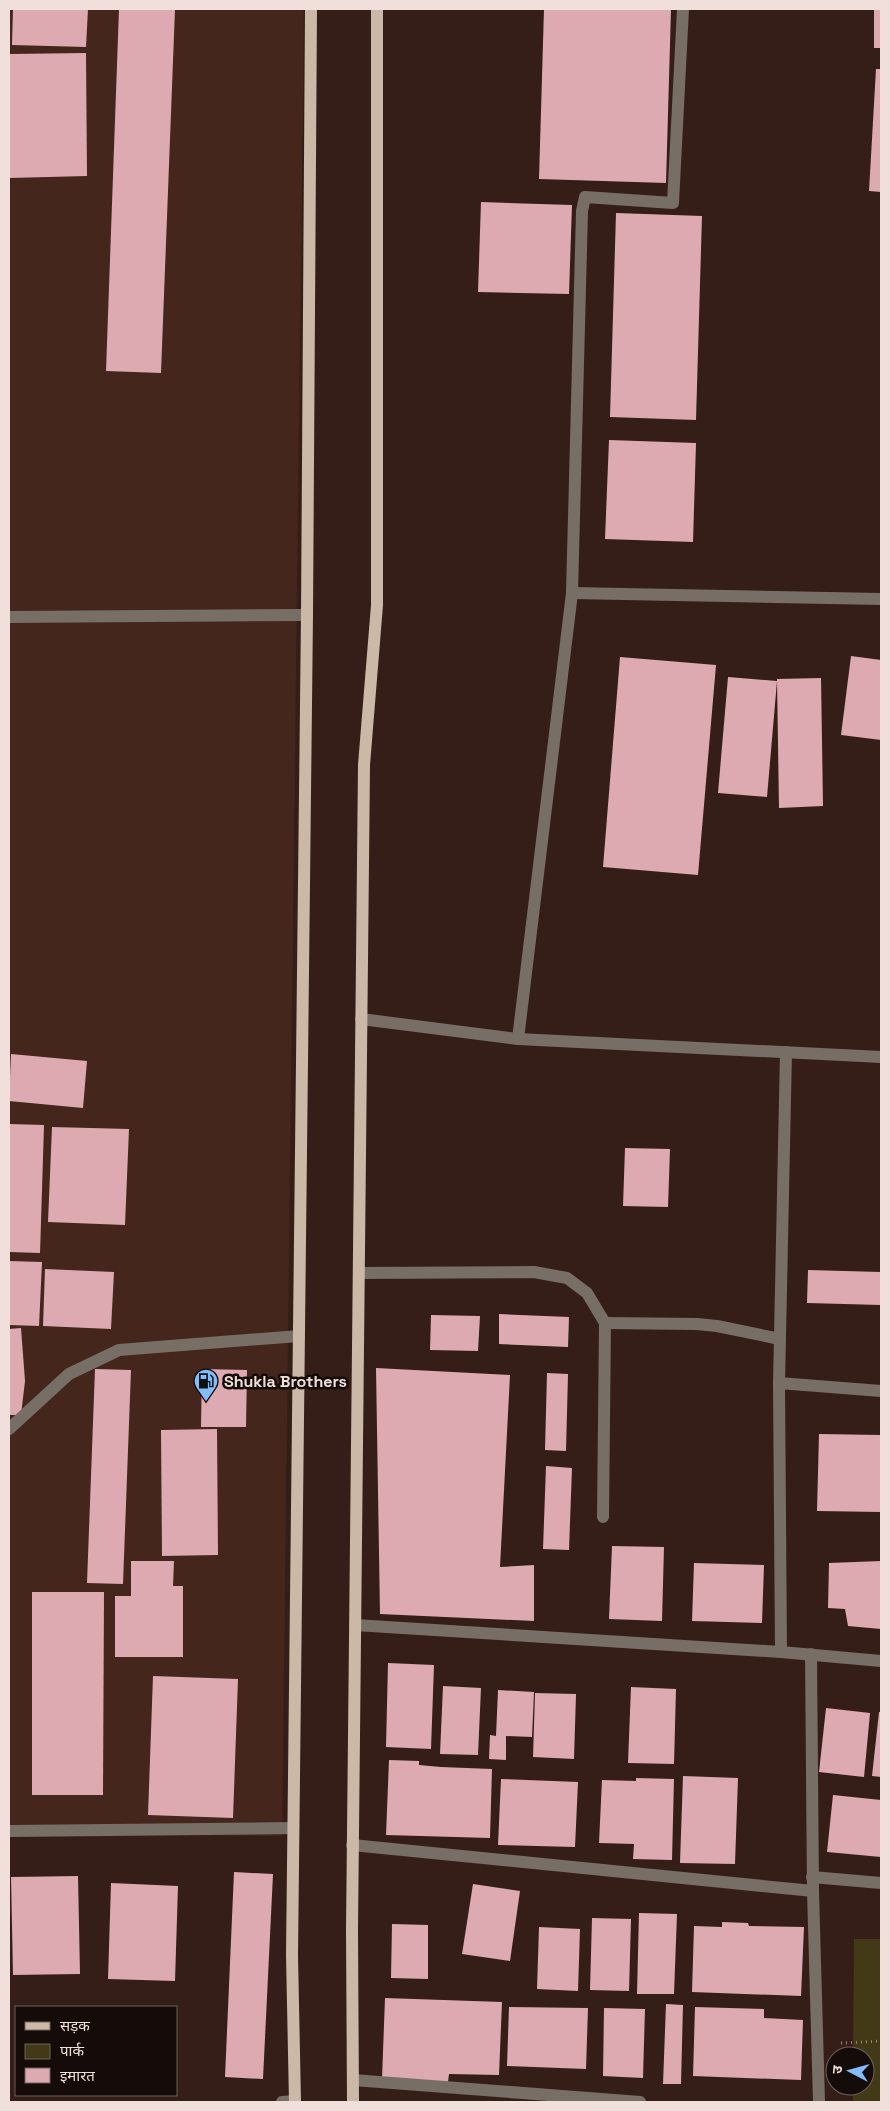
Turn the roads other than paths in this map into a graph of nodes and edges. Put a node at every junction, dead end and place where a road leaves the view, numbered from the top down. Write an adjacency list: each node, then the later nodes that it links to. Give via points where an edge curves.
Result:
1 (311, 9): 6 (main road)
2 (377, 9): 8 (main road, via 377,605 364,765)
3 (683, 9): 4 (street, via 673,203 585,197 582,211)
4 (572, 594): 5 (street); 9 (street)
5 (881, 599)
6 (307, 615): 7 (street); 14 (main road)
7 (9, 617)
8 (361, 1019): 9 (street); 12 (main road)
9 (518, 1039): 10 (street)
10 (786, 1052): 11 (street); 15 (street)
11 (881, 1056)
12 (359, 1272): 13 (street, via 534,1272 567,1278 587,1293); 20 (main road)
13 (605, 1323): 15 (street, via 704,1324); 19 (street)
14 (299, 1336): 18 (street, via 119,1350 70,1374); 24 (main road)
15 (780, 1339): 16 (street)
16 (779, 1383): 17 (street); 21 (street)
17 (881, 1391)
18 (9, 1430)
19 (603, 1517)
20 (355, 1625): 21 (street); 26 (main road)
21 (781, 1652): 22 (street)
22 (811, 1654): 23 (street); 27 (street)
23 (881, 1661)
24 (293, 1828): 25 (street); 32 (main road)
25 (9, 1831)
26 (352, 1845): 29 (street); 30 (main road)
27 (812, 1877): 28 (street); 29 (street)
28 (881, 1883)
29 (813, 1891): 35 (street)
30 (353, 2080): 33 (main road); 34 (street)
31 (282, 2102): 32 (street)
32 (295, 2102)
33 (353, 2102)
34 (640, 2102)
35 (819, 2102)

